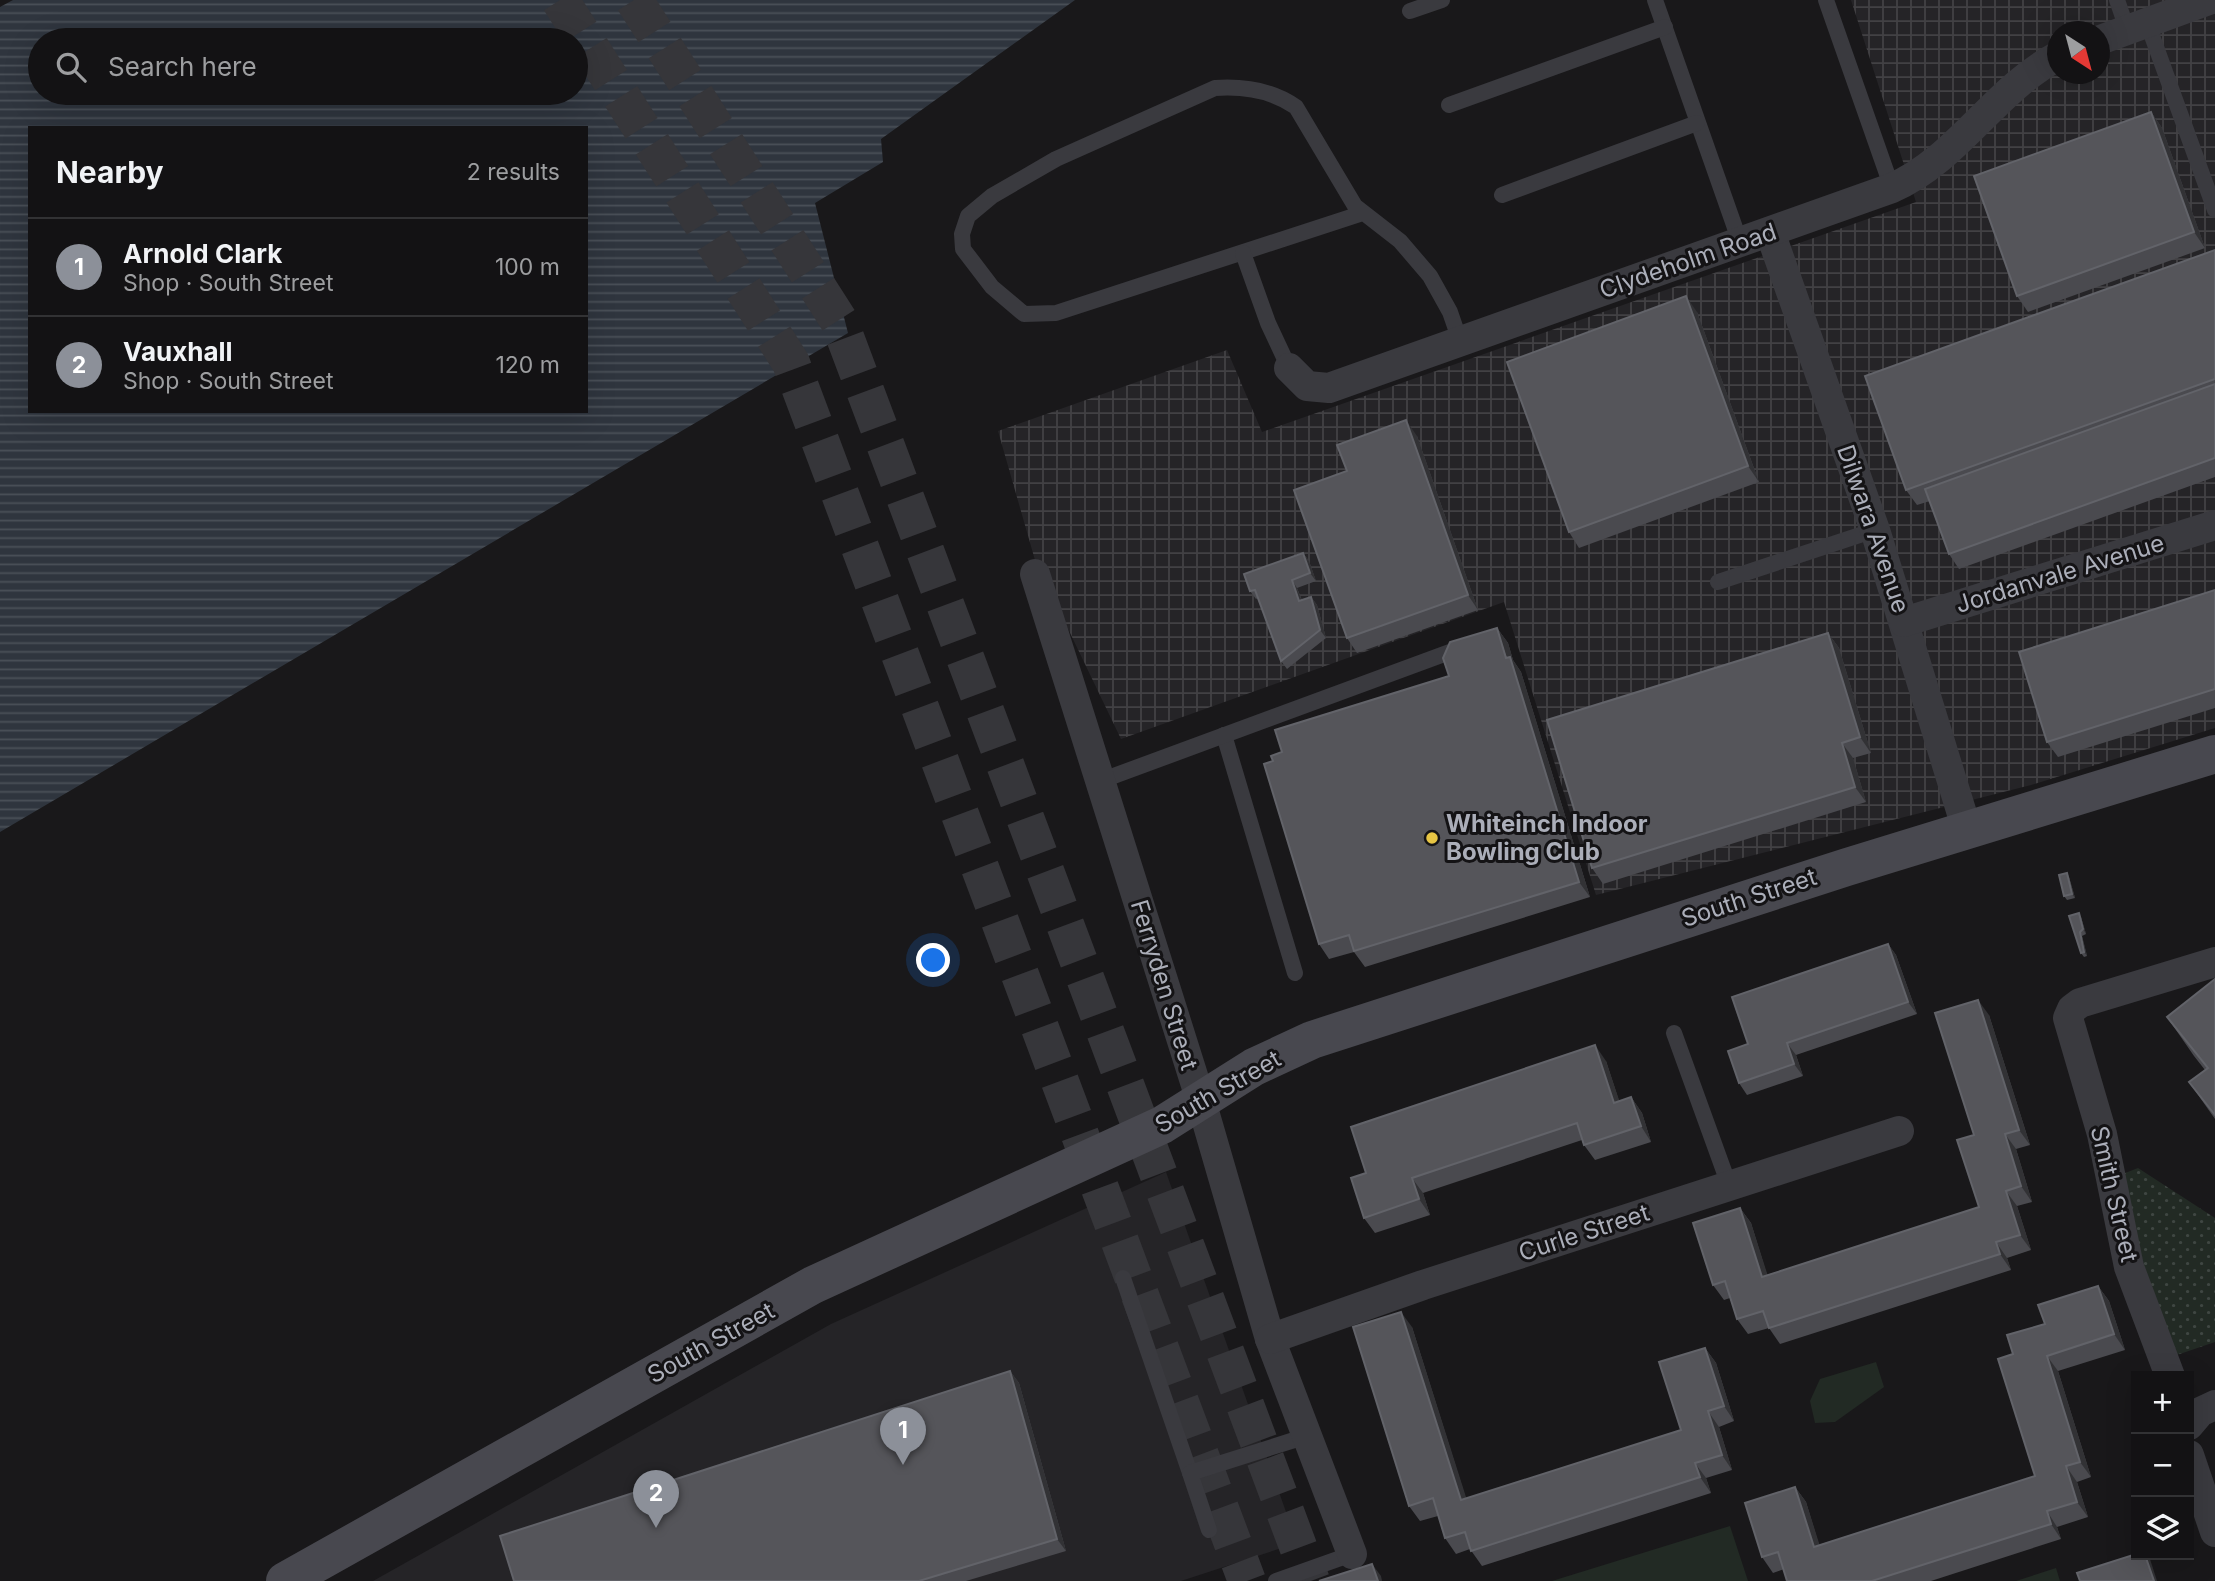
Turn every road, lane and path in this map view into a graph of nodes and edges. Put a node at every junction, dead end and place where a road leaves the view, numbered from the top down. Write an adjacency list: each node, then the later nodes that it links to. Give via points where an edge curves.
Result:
1 (1442, 0): 6 (lane)
2 (1655, 0): 8 (lane)
3 (1826, 0): 13 (lane)
4 (2117, 0): 7 (lane)
5 (2208, 0): 7 (street)
6 (1410, 11)
7 (2137, 25): 9 (street); 15 (lane)
8 (1665, 27): 11 (lane); 12 (lane)
9 (2110, 36)
10 (2047, 63): 13 (street, Clydeholm Road, via 2022,80 1936,161)
11 (1448, 105)
12 (1698, 123): 14 (lane); 18 (lane)
13 (1892, 188): 17 (street, Clydeholm Road)
14 (1502, 195)
15 (2215, 210)
16 (1363, 213): 19 (lane); 19 (lane, via 1296,107 1282,97 1235,86 1199,93 1056,159 976,207 962,234 963,249 992,287 1024,314 1038,316); 20 (lane, via 1400,241 1423,267 1442,296)
17 (1770, 232): 18 (street, Clydeholm Road); 23 (street, Dilwara Avenue)
18 (1740, 242): 20 (street, Clydeholm Road)
19 (1243, 253): 21 (lane)
20 (1460, 341): 21 (street, Clydeholm Road, via 1329,387 1307,386)
21 (1289, 368)
22 (2215, 525): 26 (street, Jordanvale Avenue)
23 (1875, 530): 25 (lane); 26 (street, Dilwara Avenue)
24 (1035, 574): 30 (street, Ferryden Street)
25 (1718, 582)
26 (1904, 622): 31 (street, Dilwara Avenue)
27 (1484, 639): 28 (lane)
28 (1224, 735): 30 (lane); 33 (lane)
29 (2215, 754): 31 (street, South Street)
30 (1100, 781): 35 (street, Ferryden Street)
31 (1967, 830): 35 (street, South Street, via 1371,1018 1254,1067)
32 (2215, 962): 40 (street, Smith Street, via 2090,1000 2072,1009 2069,1026 2102,1134 2129,1267)
33 (1295, 973)
34 (1674, 1033): 37 (lane)
35 (1201, 1101): 39 (street, Ferryden Street); 49 (street, South Street, via 1147,1132 823,1280)
36 (1899, 1130): 37 (street, Curle Street)
37 (1729, 1185): 39 (street, Curle Street)
38 (1123, 1278): 45 (lane)
39 (1270, 1339): 43 (street, Ferryden Street)
40 (2168, 1371)
41 (2215, 1405): 42 (street)
42 (2194, 1419)
43 (1307, 1436): 45 (lane); 48 (street, Ferryden Street)
44 (2194, 1470): 47 (street)
45 (1190, 1473): 46 (lane)
46 (1209, 1530)
47 (2215, 1532)
48 (1352, 1554): 50 (lane)
49 (285, 1581)
50 (1276, 1581)

